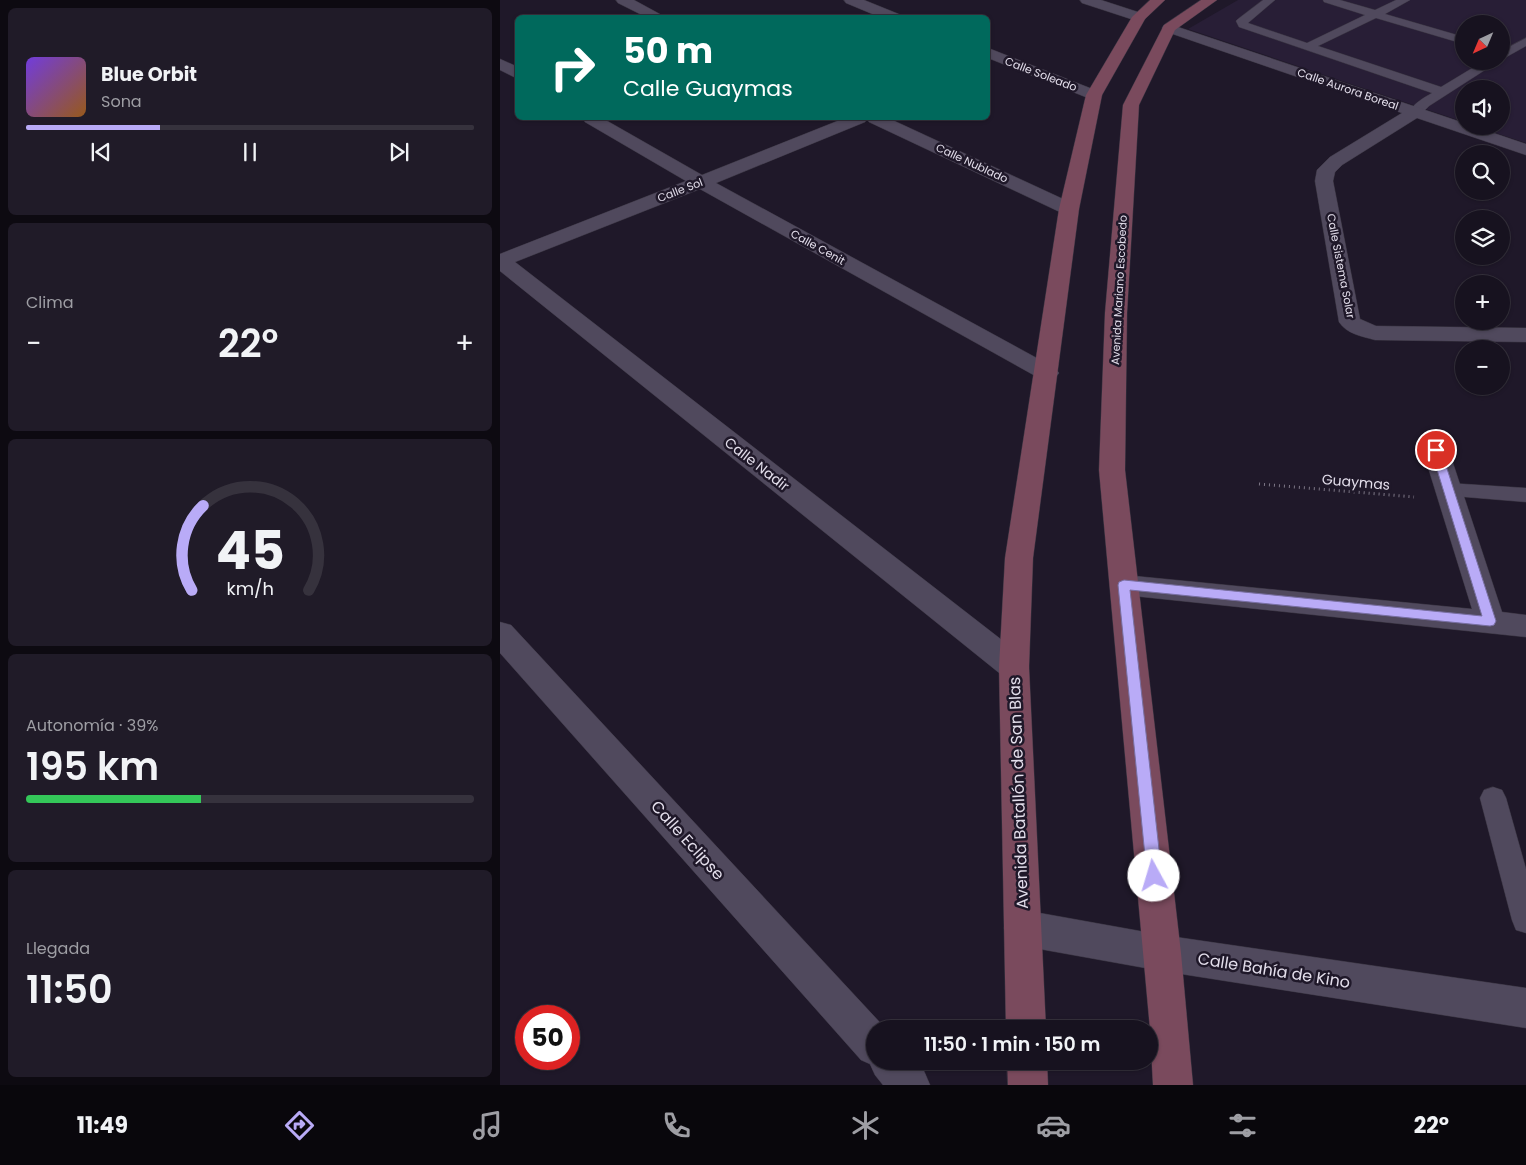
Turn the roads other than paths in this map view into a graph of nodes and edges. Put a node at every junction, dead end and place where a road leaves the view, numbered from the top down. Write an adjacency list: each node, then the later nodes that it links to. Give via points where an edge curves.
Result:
1 (623, 0): 10 (street)
2 (851, 0): 11 (street)
3 (1087, 0): 12 (street)
4 (1158, 0): 12 (main road)
5 (1210, 0): 13 (main road, Avenida Mariano Escobedo)
6 (1270, 0): 16 (lane, via 1242,21 1243,25)
7 (1328, 0): 9 (lane)
8 (1406, 0): 9 (lane)
9 (1376, 14): 14 (lane); 16 (lane)
10 (654, 15)
11 (888, 15)
12 (1139, 17): 23 (main road)
13 (1169, 28): 24 (street, Calle Aurora Boreal); 37 (main road, Avenida Mariano Escobedo, via 1131,105 1116,313 1112,470)
14 (1455, 38)
15 (1526, 42): 17 (lane)
16 (1308, 47): 22 (lane)
17 (1510, 50)
18 (990, 54): 23 (street, Calle Soleado)
19 (500, 64): 21 (street)
20 (1478, 70): 22 (lane)
21 (515, 72)
22 (1442, 92): 24 (lane)
23 (1094, 95): 30 (main road)
24 (1415, 112): 28 (street, Calle Aurora Boreal); 32 (street, Calle Sistema Solar, via 1326,170 1324,181 1350,322 1375,333)
25 (594, 120): 29 (street, Calle Cenit)
26 (854, 120): 29 (street, Calle Sol)
27 (879, 120): 30 (street, Calle Nublado)
28 (1526, 150)
29 (701, 182): 31 (street, Calle Sol); 33 (street, Calle Cenit)
30 (1070, 209): 33 (main road)
31 (500, 261): 41 (street, Calle Nadir)
32 (1526, 335)
33 (1047, 373): 41 (main road, Avenida Batallón de San Blas, via 1019,558)
34 (1436, 450): 36 (street)
35 (1526, 495): 36 (lane)
36 (1450, 496): 38 (street)
37 (1125, 597): 38 (street); 45 (main road)
38 (1490, 621): 39 (street)
39 (1526, 626)
40 (500, 633): 48 (street, Calle Eclipse)
41 (1014, 667): 44 (main road, Avenida Batallón de San Blas)
42 (1492, 798): 43 (lane)
43 (1526, 920)
44 (1023, 928): 45 (street, Calle Bahía de Kino); 47 (main road, Avenida Batallón de San Blas)
45 (1162, 953): 46 (street, Calle Bahía de Kino); 53 (main road)
46 (1526, 1008)
47 (1026, 1020)
48 (866, 1036)
49 (897, 1070): 51 (street)
50 (1028, 1070): 52 (main road)
51 (910, 1085)
52 (1028, 1085)
53 (1174, 1085)

